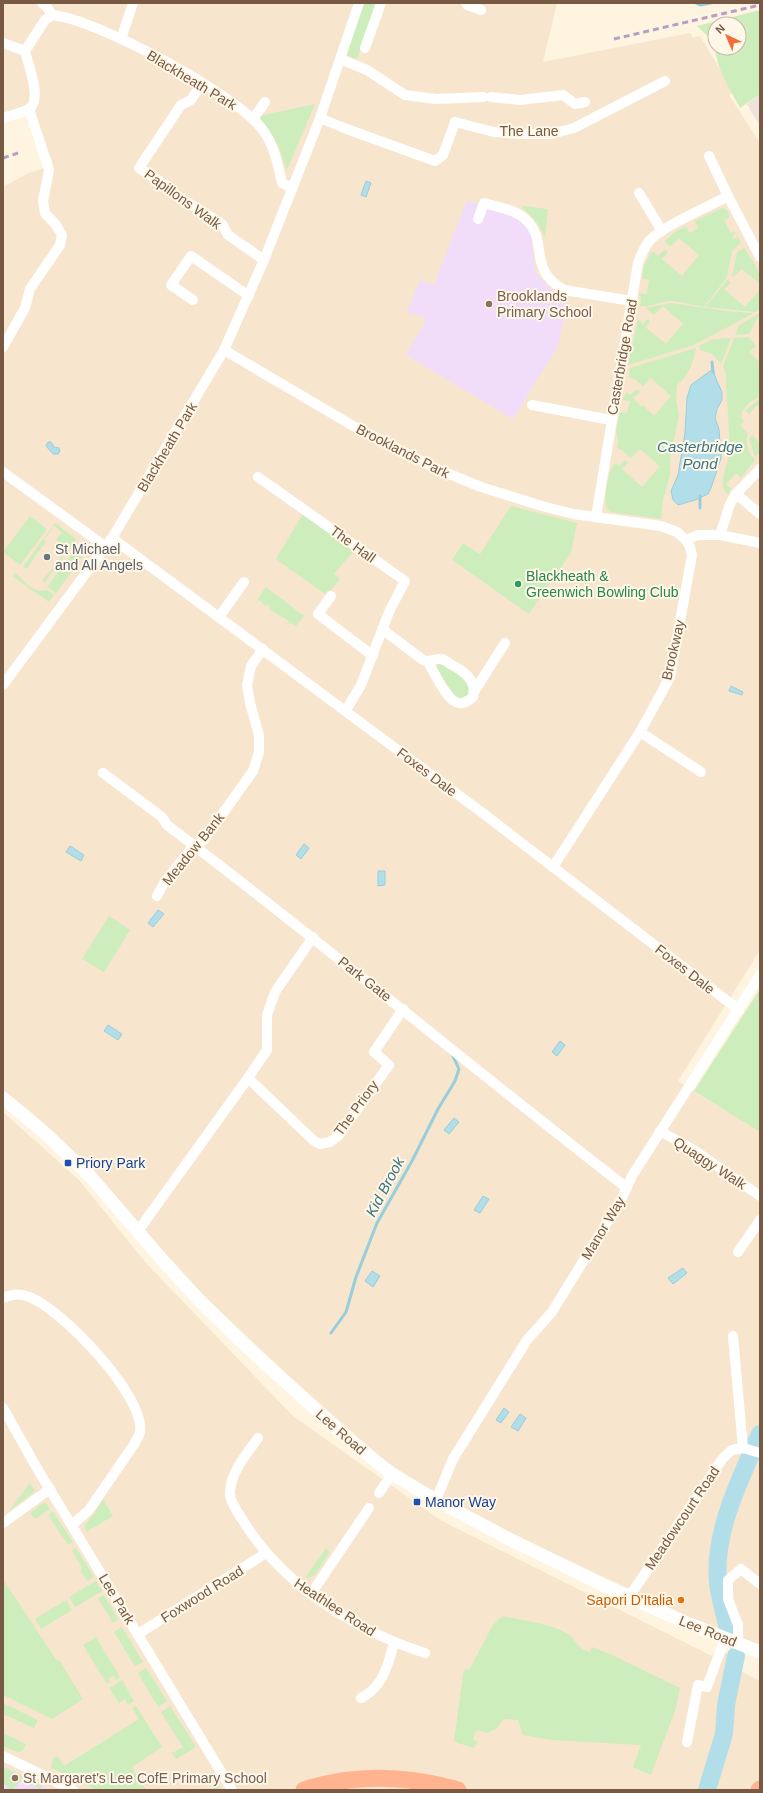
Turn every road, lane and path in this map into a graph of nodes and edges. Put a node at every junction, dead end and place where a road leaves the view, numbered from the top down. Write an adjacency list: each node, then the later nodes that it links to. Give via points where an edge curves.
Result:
1 (42, 3): 7 (street)
2 (133, 3): 8 (street)
3 (359, 3): 12 (street, Blackheath Park)
4 (381, 3): 10 (street)
5 (466, 3): 6 (street, via 467,6)
6 (482, 10)
7 (52, 15): 8 (street, Blackheath Park, via 91,26); 11 (street, via 45,20)
8 (121, 40): 14 (street, Blackheath Park)
9 (3, 44): 11 (street)
10 (365, 48)
11 (25, 51): 17 (street, via 36,96 34,104)
12 (340, 59): 16 (street, via 367,70 405,95 436,99 487,97 520,100 562,95 575,104); 19 (street, Blackheath Park)
13 (665, 80): 19 (street, The Lane, via 574,128 551,134 494,132 455,122 443,155 435,161)
14 (202, 83): 20 (street, Blackheath Park, via 237,105); 28 (street, Papillons Walk, via 191,100 180,105 139,168 222,224 228,235)
15 (264, 102): 20 (street)
16 (584, 102)
17 (29, 109): 18 (street); 32 (street, via 49,170 43,201 45,212 62,235 60,245 30,289 25,308)
18 (3, 118)
19 (320, 118): 22 (street, Blackheath Park)
20 (253, 119): 22 (street, Blackheath Park, via 272,146 282,183)
21 (709, 156): 24 (street)
22 (292, 188): 28 (street, Blackheath Park)
23 (639, 193): 26 (street)
24 (728, 196): 26 (street, Casterbridge Road); 27 (street)
25 (478, 219): 31 (street, via 484,203 514,211 524,218 536,234 543,270 555,284 564,290)
26 (662, 231): 31 (street, Casterbridge Road, via 650,240 642,251)
27 (760, 257)
28 (264, 260): 29 (street, Blackheath Park)
29 (249, 296): 30 (street, via 191,256 171,285); 33 (street, Blackheath Park)
30 (193, 300)
31 (632, 302): 35 (street, Casterbridge Road)
32 (3, 347)
33 (224, 350): 41 (street, Brooklands Park, via 355,427 438,469 481,487 542,506); 43 (street, Blackheath Park)
34 (532, 405): 35 (street)
35 (611, 420): 41 (street, Casterbridge Road)
36 (760, 469): 39 (street)
37 (3, 472): 46 (street)
38 (258, 477): 50 (street, The Hall, via 404,581)
39 (736, 494): 40 (street); 42 (street)
40 (760, 514)
41 (596, 517): 44 (street, Brooklands Park, via 661,526 677,532)
42 (720, 535): 44 (street, via 698,535); 45 (street)
43 (112, 538): 46 (street, Blackheath Park); 49 (street, Foxes Dale)
44 (686, 540): 58 (street, Brookway, via 692,555 670,677)
45 (760, 543)
46 (106, 547): 55 (street, Blackheath Park)
47 (244, 582): 49 (street)
48 (331, 596): 53 (street, via 318,614)
49 (219, 617): 52 (street, Foxes Dale)
50 (382, 629): 53 (street, The Hall); 54 (street)
51 (505, 643): 56 (street)
52 (263, 649): 57 (street, Foxes Dale); 61 (street, Meadow Bank, via 251,666 247,685 259,735 259,752 253,771 204,840)
53 (373, 656): 57 (street, The Hall, via 361,685)
54 (427, 662): 56 (street, via 441,659 456,667 470,677); 56 (street, via 450,699 458,703 467,702 473,697)
55 (3, 685)
56 (475, 690)
57 (346, 710): 62 (street, Foxes Dale)
58 (640, 732): 59 (street); 62 (street, Brookway)
59 (701, 772)
60 (103, 773): 61 (street, Park Gate, via 162,817 167,825)
61 (195, 846): 63 (street, Meadow Bank, via 164,883); 64 (street, Park Gate)
62 (553, 867): 67 (street, Foxes Dale)
63 (157, 896)
64 (312, 937): 66 (street, Park Gate); 68 (street, via 275,992 267,1015 267,1050)
65 (760, 976): 67 (street, Manor Way)
66 (403, 1009): 68 (street, The Priory, via 374,1052 389,1065 338,1136 330,1142 320,1144 313,1140); 71 (street, Park Gate)
67 (739, 1010): 70 (street, Manor Way)
68 (248, 1078): 74 (street)
69 (3, 1098): 74 (main road, Lee Road, via 90,1176)
70 (660, 1131): 71 (street, Manor Way); 72 (street, Quaggy Walk, via 694,1150)
71 (627, 1188): 85 (street, Manor Way, via 552,1312 527,1340 453,1459)
72 (760, 1196)
73 (760, 1220): 75 (street)
74 (138, 1231): 82 (main road, Lee Road, via 200,1301 250,1350)
75 (738, 1252)
76 (3, 1298): 88 (street, via 16,1294 31,1297 62,1319 96,1351 120,1382 139,1420 140,1432 135,1443 89,1510)
77 (733, 1336): 80 (street)
78 (3, 1408): 83 (street, Lee Park)
79 (258, 1438): 89 (street, Heathlee Road, via 237,1469 231,1481 230,1493 239,1515)
80 (743, 1448): 81 (street); 92 (street, Meadowcourt Road, via 732,1450 723,1458)
81 (760, 1453)
82 (392, 1474): 84 (street); 85 (main road, Lee Road)
83 (50, 1489): 87 (street); 88 (street, Lee Park)
84 (379, 1494)
85 (436, 1500): 92 (main road, Lee Road, via 509,1539)
86 (369, 1508): 91 (street)
87 (3, 1523)
88 (72, 1525): 93 (street, Lee Park)
89 (266, 1553): 91 (street, Heathlee Road); 93 (street, Foxwood Road)
90 (760, 1584): 96 (street, via 741,1569 728,1580 728,1599 738,1625)
91 (311, 1594): 95 (street, Heathlee Road)
92 (629, 1597): 94 (main road, Lee Road)
93 (138, 1634): 103 (street, Lee Park)
94 (722, 1637): 96 (main road, Lee Road); 100 (street, via 707,1687 698,1685)
95 (394, 1643): 98 (street, Heathlee Road); 99 (street, via 380,1683 370,1694)
96 (738, 1644): 97 (main road, Lee Road)
97 (760, 1652)
98 (425, 1653)
99 (361, 1698)
100 (687, 1742)
101 (3, 1756): 102 (street)
102 (73, 1790)
103 (232, 1790)
104 (304, 1790): 105 (highway, via 345,1780 387,1777 419,1780)
105 (458, 1790)

